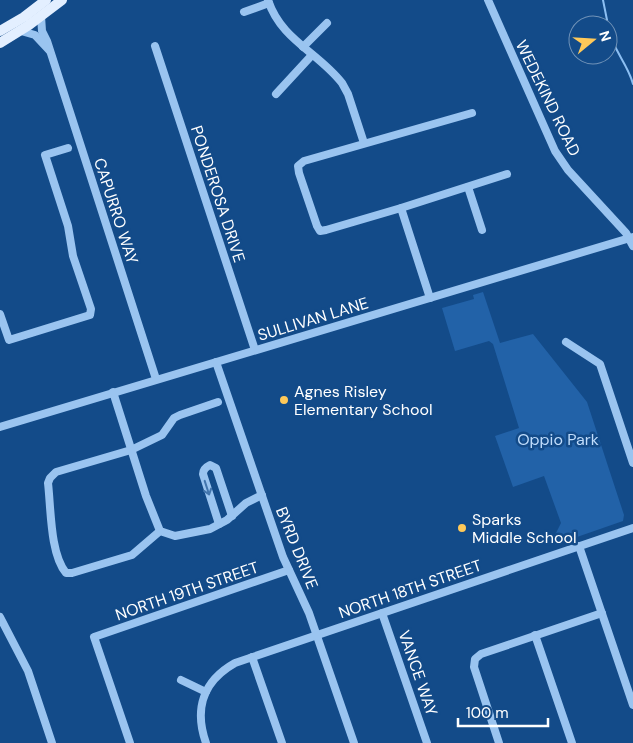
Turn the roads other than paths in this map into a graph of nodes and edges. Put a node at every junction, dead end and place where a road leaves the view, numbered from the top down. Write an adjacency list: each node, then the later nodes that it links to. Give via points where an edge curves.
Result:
1 (46, 0): 9 (main road)
2 (62, 0): 6 (main road)
3 (488, 0): 22 (street, WEDEKIND ROAD, via 555,151 568,170)
4 (269, 2): 5 (street); 11 (street, via 277,21)
5 (244, 12)
6 (41, 16): 8 (main road); 12 (street, CAPURRO WAY)
7 (326, 23): 11 (street)
8 (21, 31): 9 (main road); 12 (street, via 35,35)
9 (2, 38)
10 (155, 46): 27 (street, PONDEROSA DRIVE)
11 (303, 47): 13 (street)
12 (49, 50): 29 (street, CAPURRO WAY)
13 (312, 54): 14 (street); 16 (street, via 342,83)
14 (276, 94)
15 (472, 113): 16 (street)
16 (364, 143): 20 (street, via 304,161 298,166 320,230)
17 (68, 148): 25 (street, via 45,155 68,226 90,315 9,340)
18 (506, 174): 19 (street)
19 (468, 187): 20 (street); 21 (street)
20 (401, 208): 24 (street)
21 (482, 230)
22 (631, 238): 23 (street, WEDEKIND ROAD); 24 (street, SULLIVAN LANE)
23 (633, 246)
24 (430, 298): 27 (street, SULLIVAN LANE)
25 (0, 314)
26 (566, 342): 34 (street, via 600,364)
27 (255, 350): 28 (street, SULLIVAN LANE)
28 (216, 362): 29 (street, SULLIVAN LANE); 35 (street, BYRD DRIVE)
29 (156, 379): 30 (street, SULLIVAN LANE)
30 (113, 392): 32 (street, SULLIVAN LANE); 33 (street)
31 (218, 402): 33 (street, via 174,418 162,435)
32 (0, 427)
33 (131, 450): 39 (street); 39 (street, via 56,472 50,478 58,560 66,573 72,574 132,555)
34 (633, 463)
35 (262, 495): 36 (street); 41 (street, BYRD DRIVE)
36 (232, 516): 37 (street); 37 (street, one-way to 37, via 216,468 207,467 203,474)
37 (219, 524): 39 (street, via 182,536)
38 (633, 528): 40 (street, NORTH 18TH STREET)
39 (160, 531)
40 (579, 546): 42 (street, NORTH 18TH STREET); 43 (street)
41 (289, 570): 45 (street, BYRD DRIVE); 52 (street, NORTH 19TH STREET, via 94,637)
42 (382, 612): 45 (street, NORTH 18TH STREET); 56 (street, VANCE WAY)
43 (602, 612): 46 (street); 50 (street)
44 (0, 617): 51 (street, via 28,671)
45 (317, 635): 47 (street, NORTH 18TH STREET); 55 (street, BYRD DRIVE)
46 (535, 635): 57 (street, via 481,654 474,663); 58 (street)
47 (252, 657): 49 (street, NORTH 18TH STREET, via 227,668 213,680); 54 (street)
48 (181, 680): 49 (street)
49 (206, 692): 53 (street, via 200,719)
50 (633, 705)
51 (52, 743)
52 (130, 743)
53 (206, 743)
54 (282, 743)
55 (354, 743)
56 (427, 743)
57 (500, 743)
58 (572, 743)

